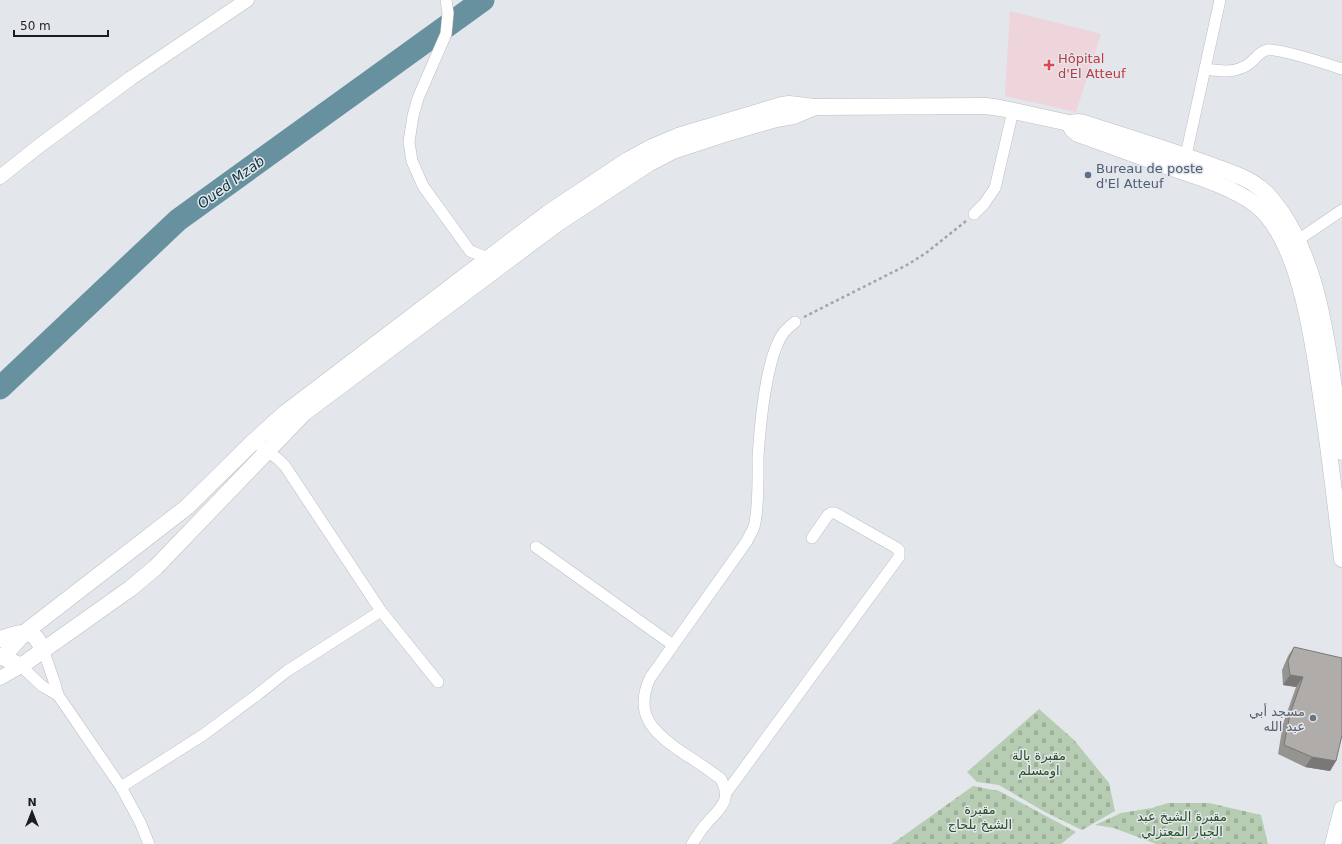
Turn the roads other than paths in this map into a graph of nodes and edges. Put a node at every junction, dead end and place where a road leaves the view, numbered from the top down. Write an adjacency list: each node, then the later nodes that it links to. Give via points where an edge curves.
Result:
1 (248, 0): 10 (street, via 132,78)
2 (446, 0): 14 (street, via 447,28 418,98 409,142 412,161 423,186)
3 (1220, 0): 4 (street)
4 (1205, 69): 5 (street, via 1234,71 1249,64 1262,52 1271,50); 8 (street)
5 (1342, 69)
6 (1013, 111): 7 (main road); 12 (street, via 995,188); 15 (main road, via 973,105 775,106 678,136 628,160 548,213)
7 (1069, 123): 8 (main road, via 1084,123); 9 (main road, via 1078,134)
8 (1186, 155): 9 (main road)
9 (1198, 168): 13 (main road, via 1238,175 1260,188 1270,197 1293,230)
10 (0, 177)
11 (1342, 210): 13 (street)
12 (974, 214)
13 (1292, 243): 20 (main road, via 1313,279 1323,318)
14 (470, 251): 15 (street, via 479,254); 16 (street, via 469,262)
15 (491, 264): 16 (main road)
16 (475, 276): 18 (main road, via 303,398); 19 (main road, via 316,404)
17 (795, 322): 29 (street, via 785,331 777,344 767,382 759,443 753,528)
18 (252, 443): 19 (street); 21 (main road)
19 (268, 451): 22 (main road); 26 (street, via 285,466)
20 (1339, 452): 25 (main road)
21 (187, 507): 22 (main road); 27 (main road)
22 (202, 521): 30 (main road, via 144,577)
23 (812, 538): 37 (street, via 828,515 835,513 896,547 900,554)
24 (536, 547): 29 (street)
25 (1342, 559)
26 (381, 611): 34 (street); 36 (street, via 287,671 203,735)
27 (24, 633): 28 (main road); 30 (main road, via 33,636); 31 (main road)
28 (0, 639)
29 (673, 645): 37 (street, via 646,687 645,710 649,723 665,740 721,779 726,787)
30 (43, 649): 32 (main road); 35 (street)
31 (1, 658): 32 (main road)
32 (21, 666): 33 (street); 35 (street, via 42,686)
33 (0, 678)
34 (438, 682)
35 (58, 695): 36 (street)
36 (121, 787): 39 (street)
37 (726, 793): 40 (street, via 725,802 720,810)
38 (1342, 809): 41 (main road)
39 (149, 844)
40 (692, 844)
41 (1333, 844)

